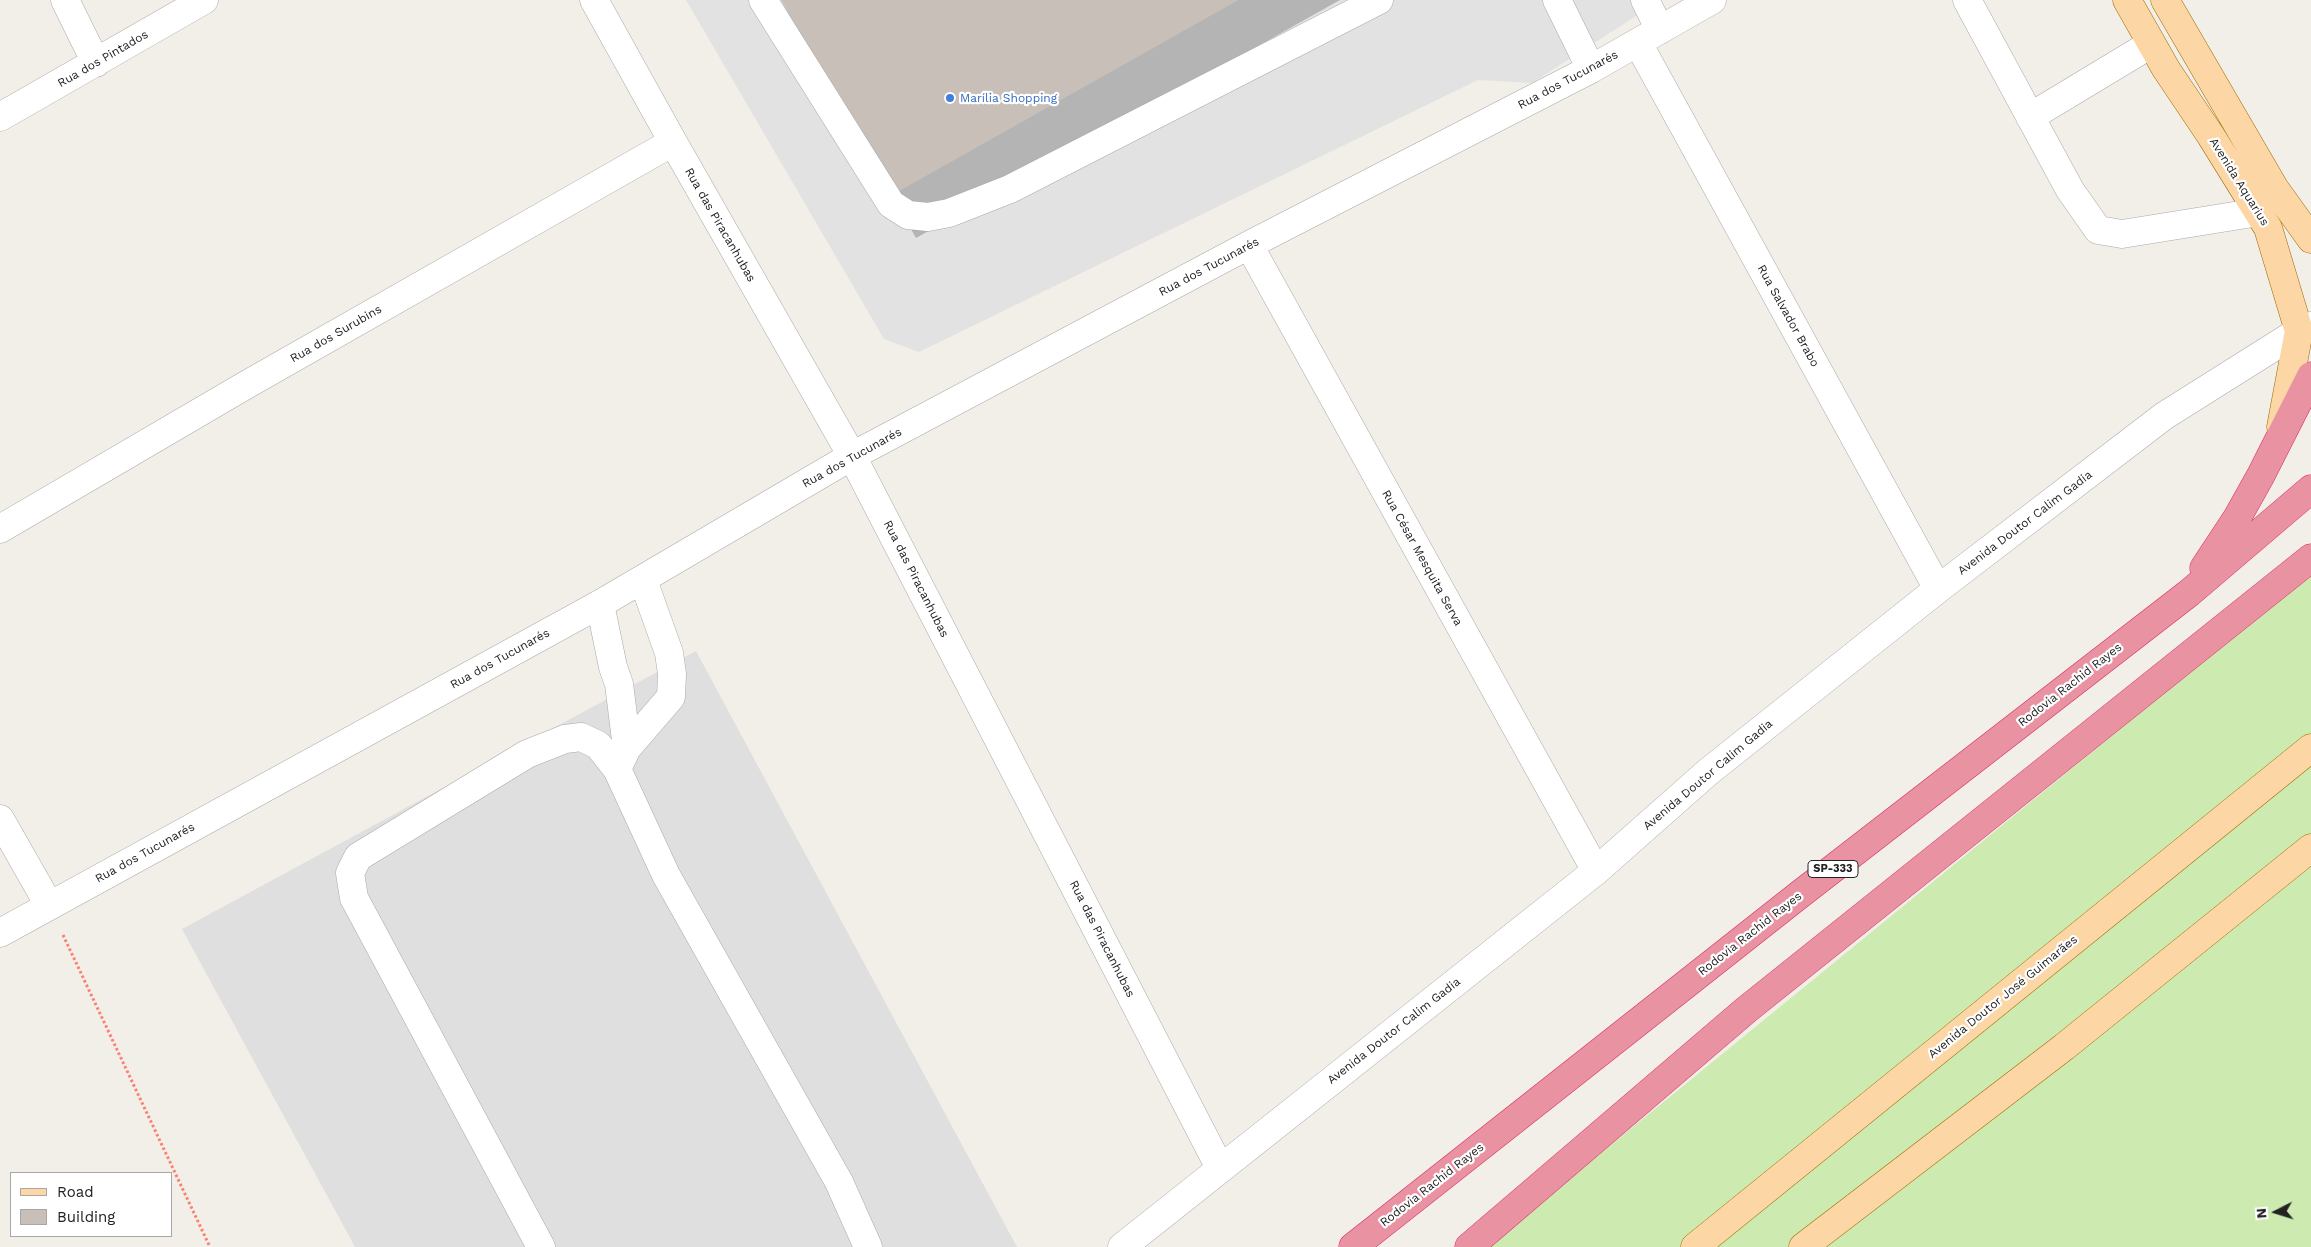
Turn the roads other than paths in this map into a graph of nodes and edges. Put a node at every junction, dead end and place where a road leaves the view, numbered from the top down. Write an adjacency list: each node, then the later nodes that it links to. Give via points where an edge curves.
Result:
1 (65, 0): 14 (street)
2 (204, 0): 14 (street, Rua dos Pintados)
3 (594, 0): 18 (street, Rua das Piracanhubas)
4 (763, 0): 5 (street, via 891,204 908,215 928,216 949,214 1010,189)
5 (1379, 0)
6 (1557, 0): 15 (street)
7 (1645, 0): 12 (street, Rua Salvador Brabo)
8 (1712, 0): 12 (street, Rua dos Tucunarés)
9 (1967, 0): 17 (street)
10 (2127, 0): 13 (main road, Avenida Aquarius)
11 (2165, 0): 20 (main road, via 2276,189)
12 (1649, 36): 15 (street, Rua dos Tucunarés); 30 (street, Rua Salvador Brabo)
13 (2151, 44): 17 (street); 19 (main road, Avenida Aquarius)
14 (96, 63): 16 (street, Rua dos Pintados)
15 (1590, 70): 21 (street, Rua dos Tucunarés)
16 (0, 116)
17 (2030, 117): 19 (street, via 2070,190 2098,230 2122,234)
18 (673, 142): 25 (street, Rua das Piracanhubas); 27 (street, Rua dos Surubins)
19 (2258, 212): 22 (main road, Avenida Aquarius, via 2268,228)
20 (2311, 239)
21 (1249, 245): 25 (street, Rua dos Tucunarés); 37 (street, Rua César Mesquita Serva)
22 (2305, 329): 24 (main road, Avenida Aquarius); 30 (street, Avenida Doutor Calim Gadia, via 2164,416)
23 (2311, 376): 24 (highway)
24 (2279, 440): 31 (highway, via 2237,518)
25 (852, 456): 29 (street, Rua dos Tucunarés); 40 (street, Rua das Piracanhubas)
26 (2311, 489): 31 (highway, Rodovia Rachid Rayes / SP-333)
27 (0, 529)
28 (2311, 558): 45 (highway, via 1746,1010)
29 (643, 580): 32 (street, Rua dos Tucunarés); 34 (street, via 669,653 671,697)
30 (1938, 589): 37 (street, Avenida Doutor Calim Gadia, via 1708,772)
31 (2189, 593): 44 (highway, Rodovia Rachid Rayes / SP-333)
32 (600, 604): 34 (street, via 619,684); 38 (street, Rua dos Tucunarés)
33 (2311, 748): 46 (main road, Avenida Doutor José Guimarães)
34 (622, 759): 41 (street, via 581,737 565,739 527,754 358,857 350,874 354,898); 42 (street, via 666,875 839,1182)
35 (0, 820): 38 (street)
36 (2311, 848): 47 (main road, via 2064,1047)
37 (1596, 871): 40 (street, Avenida Doutor Calim Gadia)
38 (49, 905): 39 (street, Rua dos Tucunarés)
39 (0, 933)
40 (1220, 1168): 43 (street, Avenida Doutor Calim Gadia)
41 (541, 1247)
42 (868, 1247)
43 (1122, 1247)
44 (1353, 1247)
45 (1469, 1247)
46 (1695, 1247)
47 (1803, 1247)

